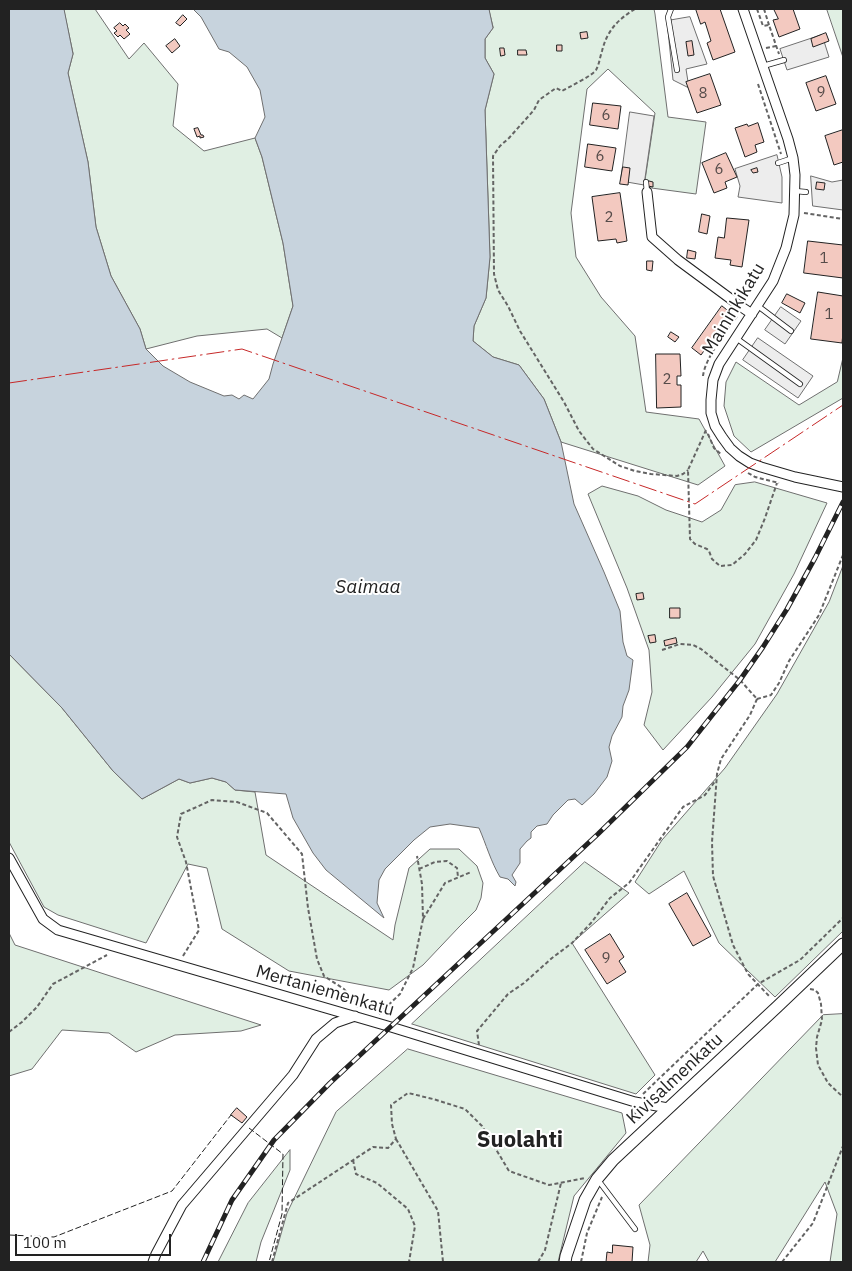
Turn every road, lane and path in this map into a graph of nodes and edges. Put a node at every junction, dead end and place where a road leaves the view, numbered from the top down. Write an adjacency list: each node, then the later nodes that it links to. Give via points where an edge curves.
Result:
1 (635, 9): 27 (path, via 609,32 596,70 562,91 554,89 539,100 493,156 494,274 498,290 520,331 593,449 620,466 651,474 677,476)
2 (671, 9): 9 (lane, via 668,17)
3 (743, 9): 8 (street, Maininkikatu)
4 (757, 9): 6 (path, via 763,26)
5 (764, 9): 6 (path)
6 (769, 25): 7 (path)
7 (782, 60): 8 (lane)
8 (763, 66): 11 (street, Maininkikatu)
9 (676, 70)
10 (756, 79): 12 (path)
11 (793, 158): 12 (lane); 15 (street, Maininkikatu)
12 (783, 161): 13 (lane)
13 (778, 162)
14 (646, 182): 16 (lane)
15 (795, 191): 17 (lane); 18 (street, Maininkikatu)
16 (647, 192): 20 (street, via 652,237)
17 (806, 192)
18 (794, 211): 19 (path); 21 (street, Maininkikatu, via 786,248 772,282)
19 (843, 219)
20 (743, 308): 21 (street); 24 (path, via 716,346 704,369)
21 (755, 310): 22 (lane); 23 (street, Maininkikatu)
22 (791, 331)
23 (736, 338): 25 (lane); 31 (street, Maininkikatu, via 713,380 711,413 722,438 739,456 761,467)
24 (703, 379)
25 (800, 384)
26 (728, 459): 27 (path, via 714,448 706,430)
27 (688, 470): 29 (path, via 690,539 709,551 720,566 732,565 756,540)
28 (748, 473): 29 (path)
29 (777, 483): 30 (path)
30 (786, 484)
31 (843, 487)
32 (843, 555): 34 (path, via 819,615 789,661 779,683 771,695)
33 (662, 650): 34 (path, via 680,644 701,649 740,680)
34 (757, 699): 35 (path, via 721,759)
35 (716, 780): 46 (path, via 713,876 722,910 733,945 748,974); 50 (path, via 705,795 683,807 629,883 610,898 572,943 508,994 477,1031)
36 (417, 856): 38 (path)
37 (9, 858): 43 (street, Mertaniemenkatu, via 43,919 58,930)
38 (419, 868): 40 (path, via 447,861 457,868); 41 (path)
39 (471, 872): 40 (path)
40 (458, 878): 41 (path, via 445,883)
41 (423, 919): 48 (path, via 413,968 400,994)
42 (843, 944): 45 (street, Kivisalmenkatu)
43 (120, 948): 44 (street, Mertaniemenkatu); 49 (path, via 53,984 37,1007)
44 (177, 965): 47 (street, Mertaniemenkatu); 47 (path, via 199,930 186,862 177,837 181,814 212,800 236,802 267,813 302,854 317,959 324,976 344,989 357,1004)
45 (798, 988): 46 (street, Kivisalmenkatu); 51 (path, via 818,993 822,1020 816,1048 818,1065 828,1083)
46 (778, 1006): 52 (street, Kivisalmenkatu)
47 (358, 1017): 48 (street, Mertaniemenkatu); 59 (street, via 335,1023 316,1040 293,1075 182,1205)
48 (372, 1021): 50 (street, Mertaniemenkatu)
49 (9, 1032)
50 (480, 1054): 52 (street, Mertaniemenkatu, via 635,1102)
51 (843, 1097)
52 (668, 1108): 56 (street, Kivisalmenkatu, via 613,1160)
53 (396, 1139): 55 (path, via 388,1148 373,1147); 57 (path, via 391,1105 408,1093 433,1099 465,1109 482,1126 509,1172 549,1185); 62 (path, via 438,1211)
54 (843, 1146): 65 (path, via 813,1224)
55 (353, 1160): 60 (path, via 288,1203); 61 (path, via 356,1174 377,1183 408,1208 415,1226)
56 (599, 1178): 57 (path); 58 (lane); 64 (street, Kivisalmenkatu, via 585,1200)
57 (561, 1183): 63 (path, via 545,1250)
58 (635, 1229)
59 (153, 1262)
60 (272, 1262)
61 (409, 1262)
62 (443, 1262)
63 (538, 1262)
64 (565, 1262)
65 (782, 1262)

